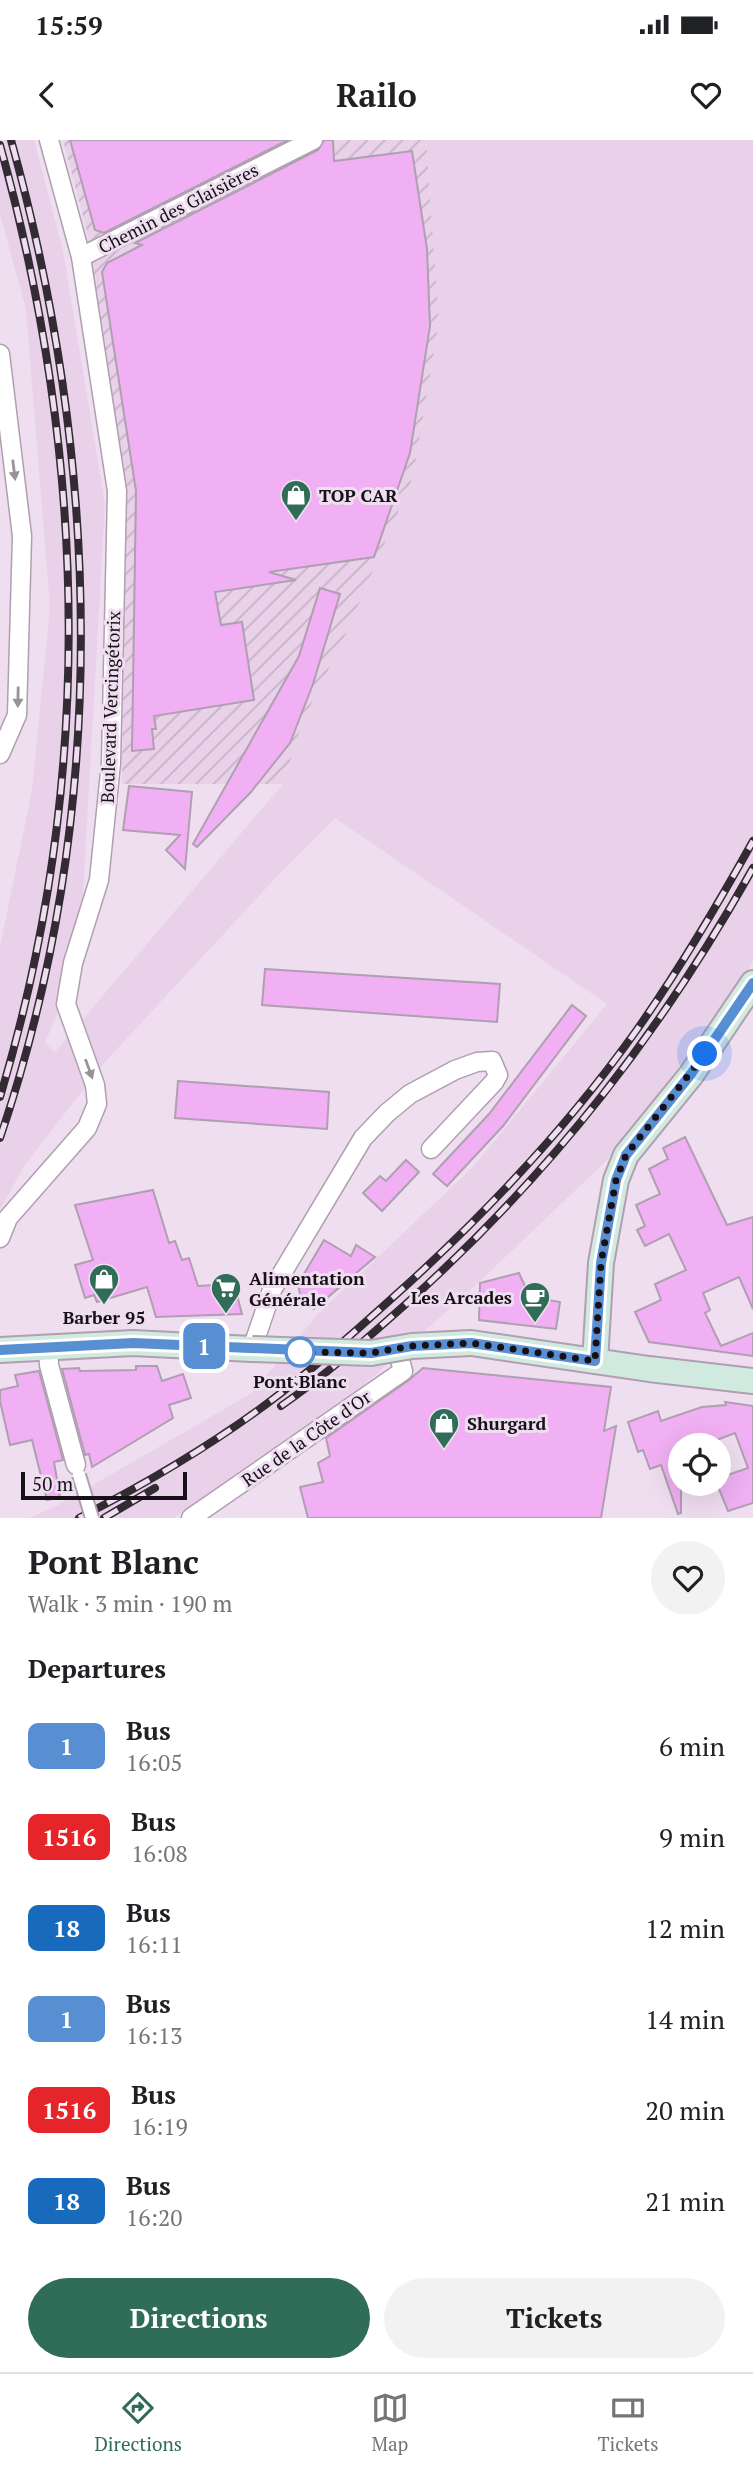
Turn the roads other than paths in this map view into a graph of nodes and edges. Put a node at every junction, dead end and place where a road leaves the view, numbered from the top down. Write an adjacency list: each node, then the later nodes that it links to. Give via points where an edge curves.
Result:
1 (48, 140): 3 (street, Boulevard Vercingétorix)
2 (313, 140): 3 (street, Chemin des Glaisières)
3 (81, 257): 8 (street, Boulevard Vercingétorix, one-way to 8, via 117,491 111,763 99,880 73,963 66,1004 95,1085 97,1104 87,1128 8,1218)
4 (0, 354): 5 (street, one-way to 5, via 22,536 17,715)
5 (0, 754)
6 (753, 983): 13 (main road, via 691,1074 626,1155 616,1180 601,1263)
7 (431, 1149): 10 (street, via 488,1091 498,1075 492,1061 466,1066 410,1094 363,1138 272,1290)
8 (0, 1238)
9 (48, 1347): 10 (main road, via 133,1343); 12 (main road); 15 (street, via 49,1366)
10 (252, 1349): 11 (main road, bridge, via 371,1353)
11 (397, 1349): 13 (main road, bridge, via 471,1343); 17 (street, Rue de la Côte d'Or, via 403,1371)
12 (0, 1350)
13 (595, 1361): 14 (main road)
14 (753, 1381)
15 (78, 1470): 16 (street, bridge)
16 (92, 1518)
17 (191, 1518)

